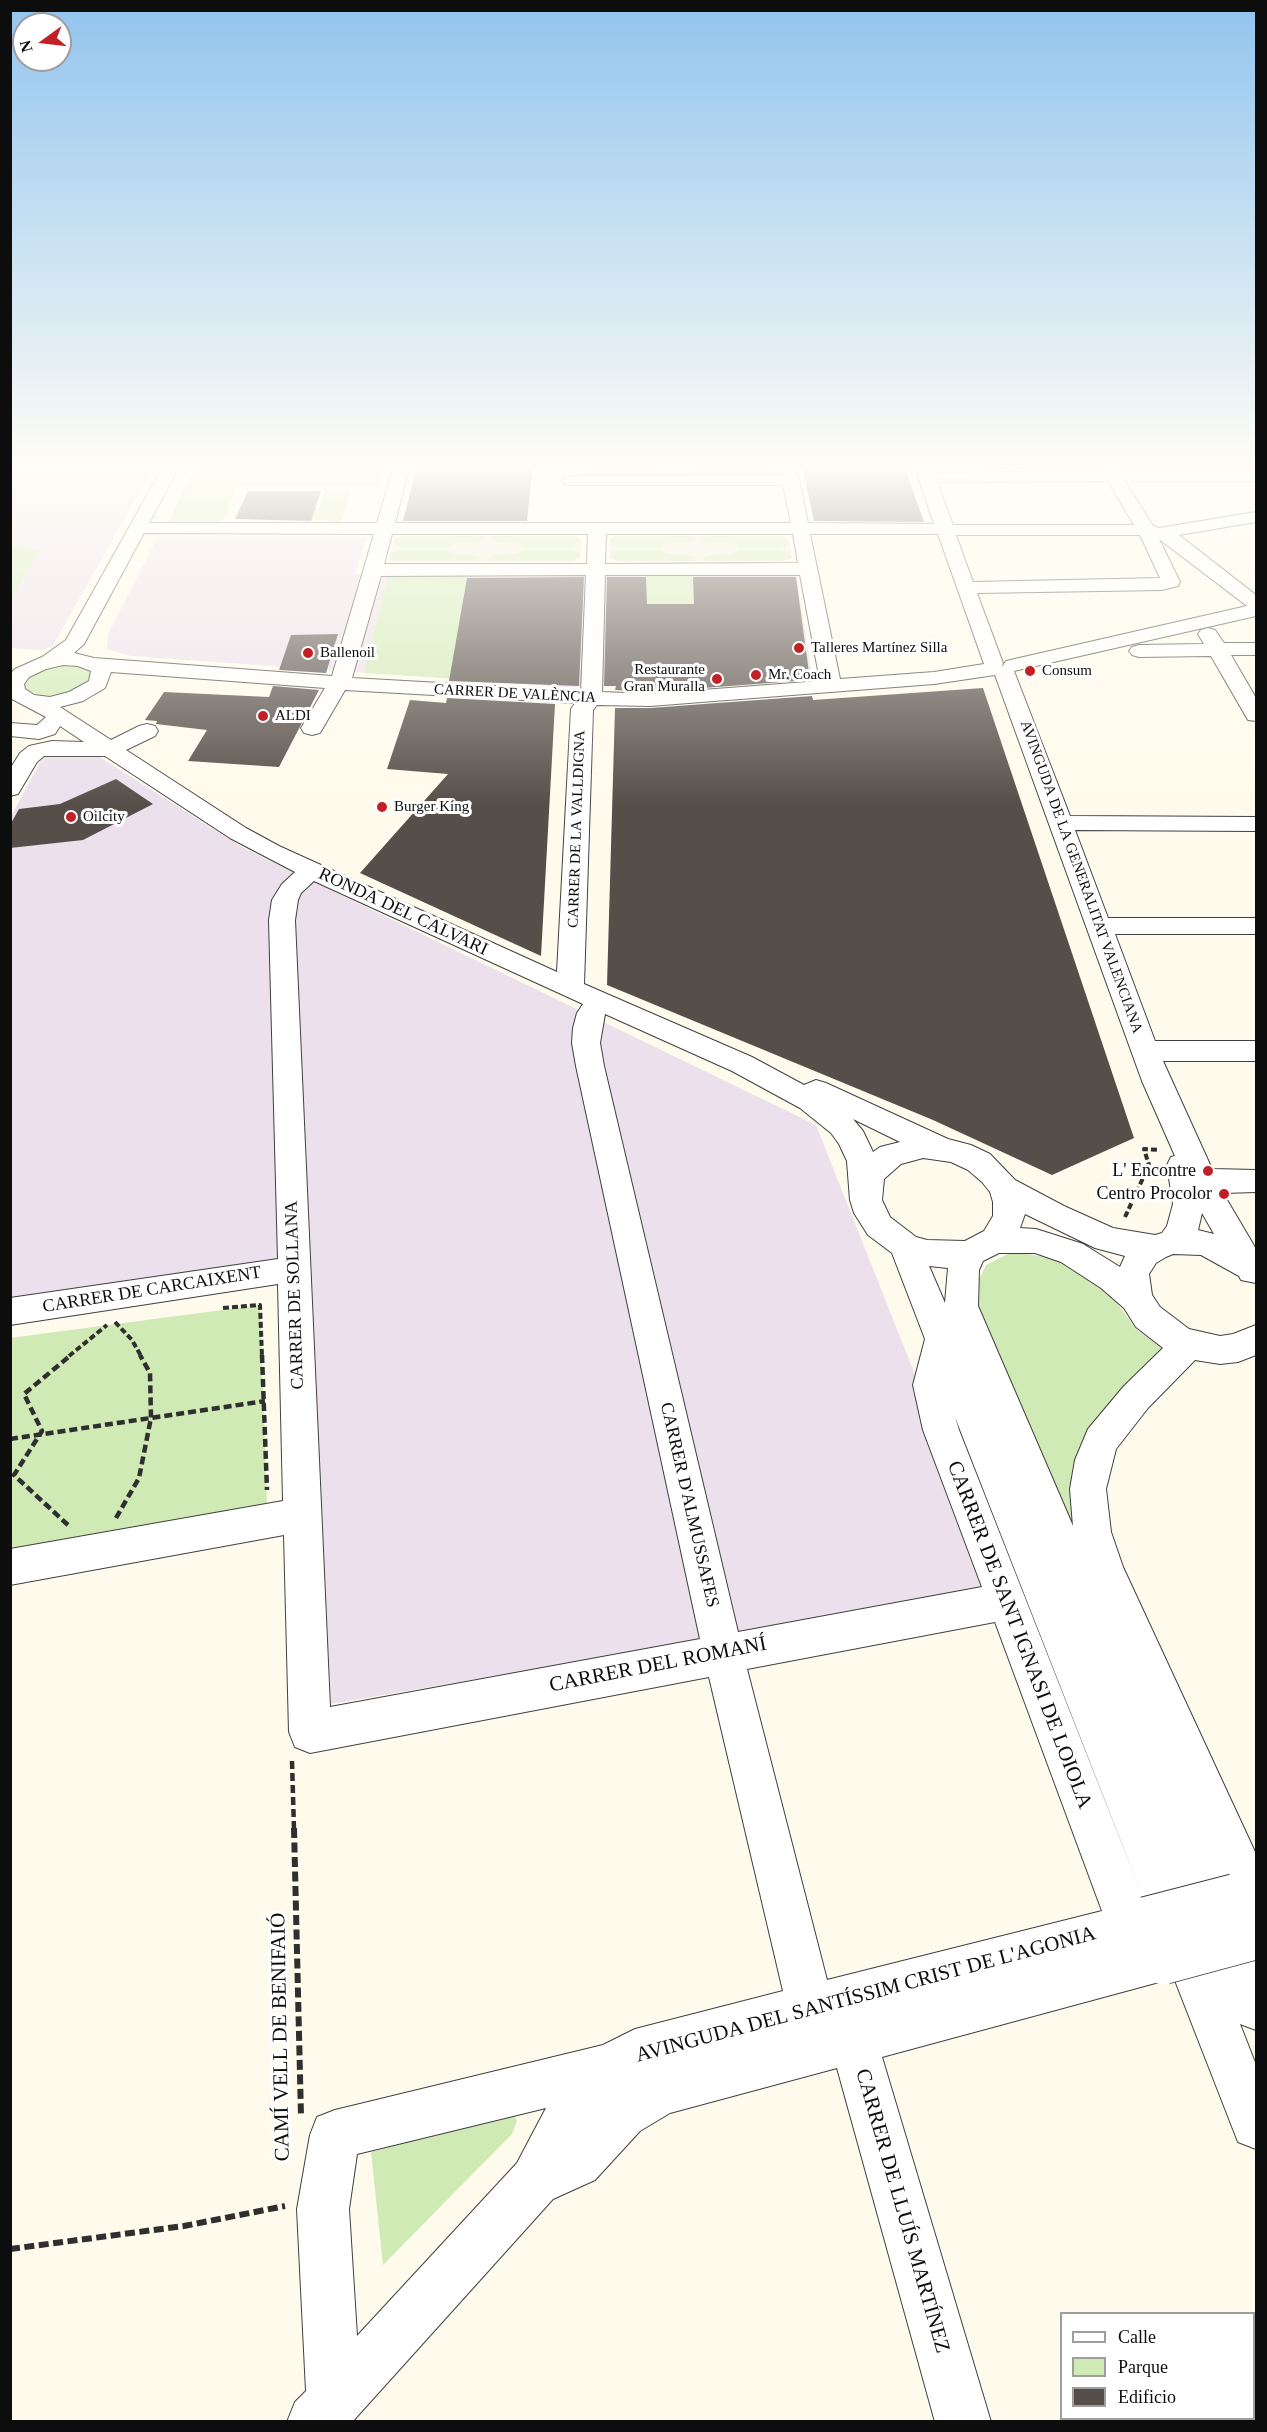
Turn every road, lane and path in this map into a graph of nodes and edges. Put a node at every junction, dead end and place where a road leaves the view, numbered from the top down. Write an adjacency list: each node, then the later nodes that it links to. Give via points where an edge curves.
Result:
1 (118, 578): 17 (street)
2 (371, 578): 21 (street, via 345,672)
3 (595, 578): 24 (street, CARRER DE LA VALLDIGNA)
4 (810, 578): 22 (street)
5 (969, 578): 19 (street, AVINGUDA DE LA GENERALITAT VALENCIANA)
6 (973, 578): 9 (street, AVINGUDA DE LA GENERALITAT VALENCIANA)
7 (1170, 578): 9 (street, via 1171,582 1162,584)
8 (1224, 578): 10 (street)
9 (977, 587): 19 (street, AVINGUDA DE LA GENERALITAT VALENCIANA)
10 (1257, 604)
11 (1257, 610): 12 (street, CARRER DE VALÈNCIA)
12 (1200, 624): 14 (street); 15 (street, CARRER DE VALÈNCIA)
13 (1257, 648): 14 (street)
14 (1219, 649): 15 (street); 25 (street)
15 (1072, 652): 19 (street, CARRER DE VALÈNCIA)
16 (10, 661): 18 (street)
17 (87, 662): 18 (street); 21 (street, CARRER DE VALÈNCIA, via 121,672 144,669); 23 (street, via 94,688)
18 (45, 663): 20 (street, via 22,673)
19 (1002, 666): 22 (street, CARRER DE VALÈNCIA, via 934,678); 33 (street, AVINGUDA DE LA GENERALITAT VALENCIANA)
20 (12, 683): 26 (street, RONDA DEL CALVARI, via 18,696)
21 (338, 683): 24 (street, CARRER DE VALÈNCIA); 27 (street)
22 (831, 685): 24 (street, CARRER DE VALÈNCIA, via 650,699)
23 (76, 698): 26 (street, via 56,702); 29 (street, via 74,714)
24 (591, 699): 38 (street, CARRER DE LA VALLDIGNA, via 582,709)
25 (1257, 715)
26 (49, 727): 28 (street); 29 (street, RONDA DEL CALVARI); 31 (street); 32 (street, via 47,748 32,754)
27 (312, 728)
28 (10, 729)
29 (81, 729): 31 (street, RONDA DEL CALVARI)
30 (147, 731): 31 (street)
31 (111, 749): 35 (street, RONDA DEL CALVARI, via 238,833)
32 (10, 789)
33 (1061, 823): 34 (street); 36 (street, AVINGUDA DE LA GENERALITAT VALENCIANA)
34 (1257, 824)
35 (312, 870): 38 (street, RONDA DEL CALVARI); 53 (street, CARRER DE SOLLANA, via 291,889 282,920)
36 (1099, 926): 37 (street); 39 (street, AVINGUDA DE LA GENERALITAT VALENCIANA)
37 (1257, 926)
38 (585, 996): 41 (street, RONDA DEL CALVARI); 71 (street, CARRER D'ALMUSSAFES, via 591,1013 587,1028 590,1066)
39 (1145, 1051): 40 (street); 42 (street, AVINGUDA DE LA GENERALITAT VALENCIANA)
40 (1257, 1051)
41 (742, 1064): 43 (street, RONDA DEL CALVARI, via 775,1072); 47 (street, RONDA DEL CALVARI, via 810,1101 841,1125 860,1154)
42 (1156, 1081): 44 (street, AVINGUDA DE LA GENERALITAT VALENCIANA); 45 (street, AVINGUDA DE LA GENERALITAT VALENCIANA)
43 (941, 1148): 47 (street, via 923,1147 891,1155 870,1174); 48 (street, via 979,1162)
44 (1178, 1151): 49 (path, via 1144,1149 1149,1165); 50 (street, AVINGUDA DE LA GENERALITAT VALENCIANA, via 1189,1204 1182,1230)
45 (1201, 1181): 46 (street); 54 (street, AVINGUDA DE LA GENERALITAT VALENCIANA)
46 (1257, 1181)
47 (866, 1187): 51 (street, via 866,1200 874,1219 890,1237)
48 (1004, 1188): 50 (street, via 1106,1239 1131,1245); 52 (street, via 1009,1216 1004,1229)
49 (1123, 1221)
50 (1164, 1245): 54 (street, via 1194,1242 1215,1247); 55 (street, AVINGUDA DE LA GENERALITAT VALENCIANA, via 1137,1264 1133,1274)
51 (905, 1246): 52 (street, via 949,1255); 58 (street)
52 (983, 1246): 55 (street, via 1036,1241 1072,1252); 75 (street, via 963,1269 961,1306)
53 (294, 1269): 57 (street, CARRER DE CARCAIXENT); 61 (street, CARRER DE SOLLANA)
54 (1255, 1273)
55 (1136, 1299): 59 (street, via 1156,1326)
56 (260, 1305): 62 (path)
57 (10, 1312)
58 (942, 1340): 70 (street, CARRER DE SANT IGNASI DE LOIOLA, via 930,1385 941,1430); 79 (street)
59 (1189, 1344): 60 (street, via 1220,1350); 73 (street, via 1136,1397 1101,1440 1088,1489 1092,1532)
60 (1251, 1348)
61 (298, 1396): 62 (path); 67 (street, CARRER DE SOLLANA)
62 (263, 1401): 63 (path); 66 (path)
63 (151, 1418): 64 (path); 64 (path, via 150,1373 132,1340 113,1320 24,1394 42,1431); 68 (path, via 139,1478 116,1519)
64 (39, 1435): 65 (path); 68 (path, via 14,1475)
65 (10, 1439)
66 (267, 1494)
67 (302, 1515): 68 (street); 72 (street, CARRER DE SOLLANA)
68 (92, 1546): 69 (street)
69 (10, 1567)
70 (1006, 1601): 71 (street, CARRER DEL ROMANÍ); 74 (street, CARRER DE SANT IGNASI DE LOIOLA)
71 (723, 1653): 72 (street, CARRER DEL ROMANÍ); 76 (street, CARRER D'ALMUSSAFES)
72 (310, 1732): 78 (path, CAMÍ VELL DE BENIFAIÓ, via 292,1757)
73 (1250, 1911): 74 (street, AVINGUDA DEL SANTÍSSIM CRIST DE L'AGONIA, bridge)
74 (1147, 1936): 76 (street, AVINGUDA DEL SANTÍSSIM CRIST DE L'AGONIA)
75 (1257, 2007)
76 (834, 2016): 77 (street, AVINGUDA DEL SANTÍSSIM CRIST DE L'AGONIA, via 634,2053); 80 (street, AVINGUDA DEL SANTÍSSIM CRIST DE L'AGONIA, via 660,2091 623,2114 577,2162); 84 (street, CARRER DE LLUÍS MARTÍNEZ)
77 (613, 2067): 80 (street, AVINGUDA DEL SANTÍSSIM CRIST DE L'AGONIA, via 559,2131); 83 (street, via 335,2135 323,2209)
78 (302, 2124)
79 (1257, 2124)
80 (535, 2181): 83 (street, AVINGUDA DEL SANTÍSSIM CRIST DE L'AGONIA)
81 (294, 2204): 82 (path, via 184,2226)
82 (10, 2249)
83 (324, 2412)
84 (963, 2421)

